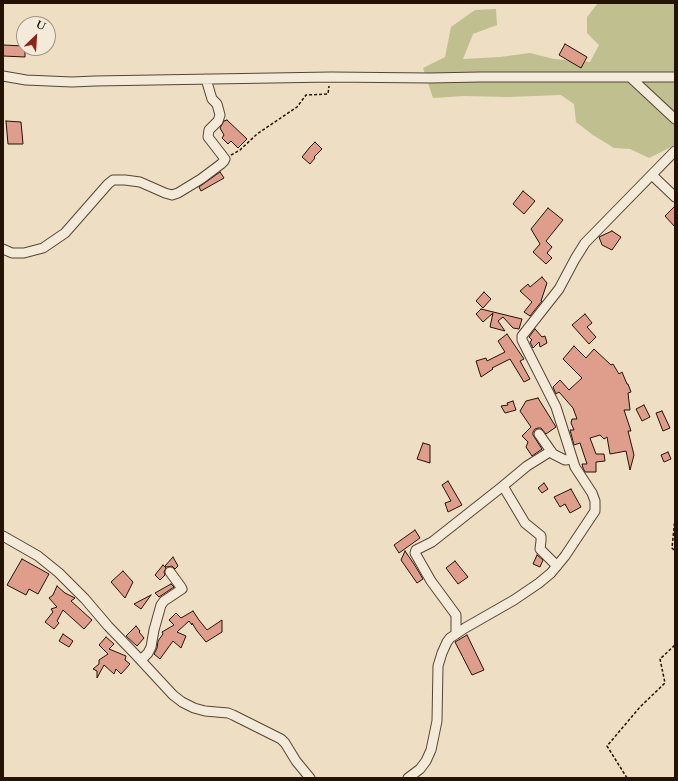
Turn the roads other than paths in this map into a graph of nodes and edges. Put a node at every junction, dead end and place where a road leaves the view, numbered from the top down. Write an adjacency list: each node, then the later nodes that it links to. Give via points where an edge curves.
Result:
1 (3, 76): 4 (street, via 72,82)
2 (630, 77): 3 (street); 4 (street); 5 (street)
3 (675, 77)
4 (206, 79): 9 (street, via 220,114 218,121 209,130 208,137 224,158 221,164 202,179 172,195 140,182 113,180 65,233 43,248 24,253)
5 (675, 119)
6 (675, 151): 7 (street)
7 (652, 175): 8 (street); 12 (street, via 585,242 559,289 522,336 556,407)
8 (675, 197)
9 (3, 249)
10 (539, 434): 11 (street)
11 (551, 451): 12 (street, via 565,460); 13 (street, via 527,466)
12 (572, 459): 15 (street, via 592,493 595,510)
13 (503, 486): 15 (street, via 525,523 541,536 540,549); 17 (street, via 415,553 456,615)
14 (3, 536): 18 (street, via 50,566 85,599)
15 (557, 566): 17 (street, via 539,583 514,600)
16 (170, 572): 18 (street, via 182,589 161,605 151,647)
17 (456, 634): 20 (street, via 447,642 438,666 437,721 431,750 420,769)
18 (141, 660): 19 (street, via 182,702 194,708 228,713 278,738 285,743)
19 (310, 778)
20 (408, 778)

